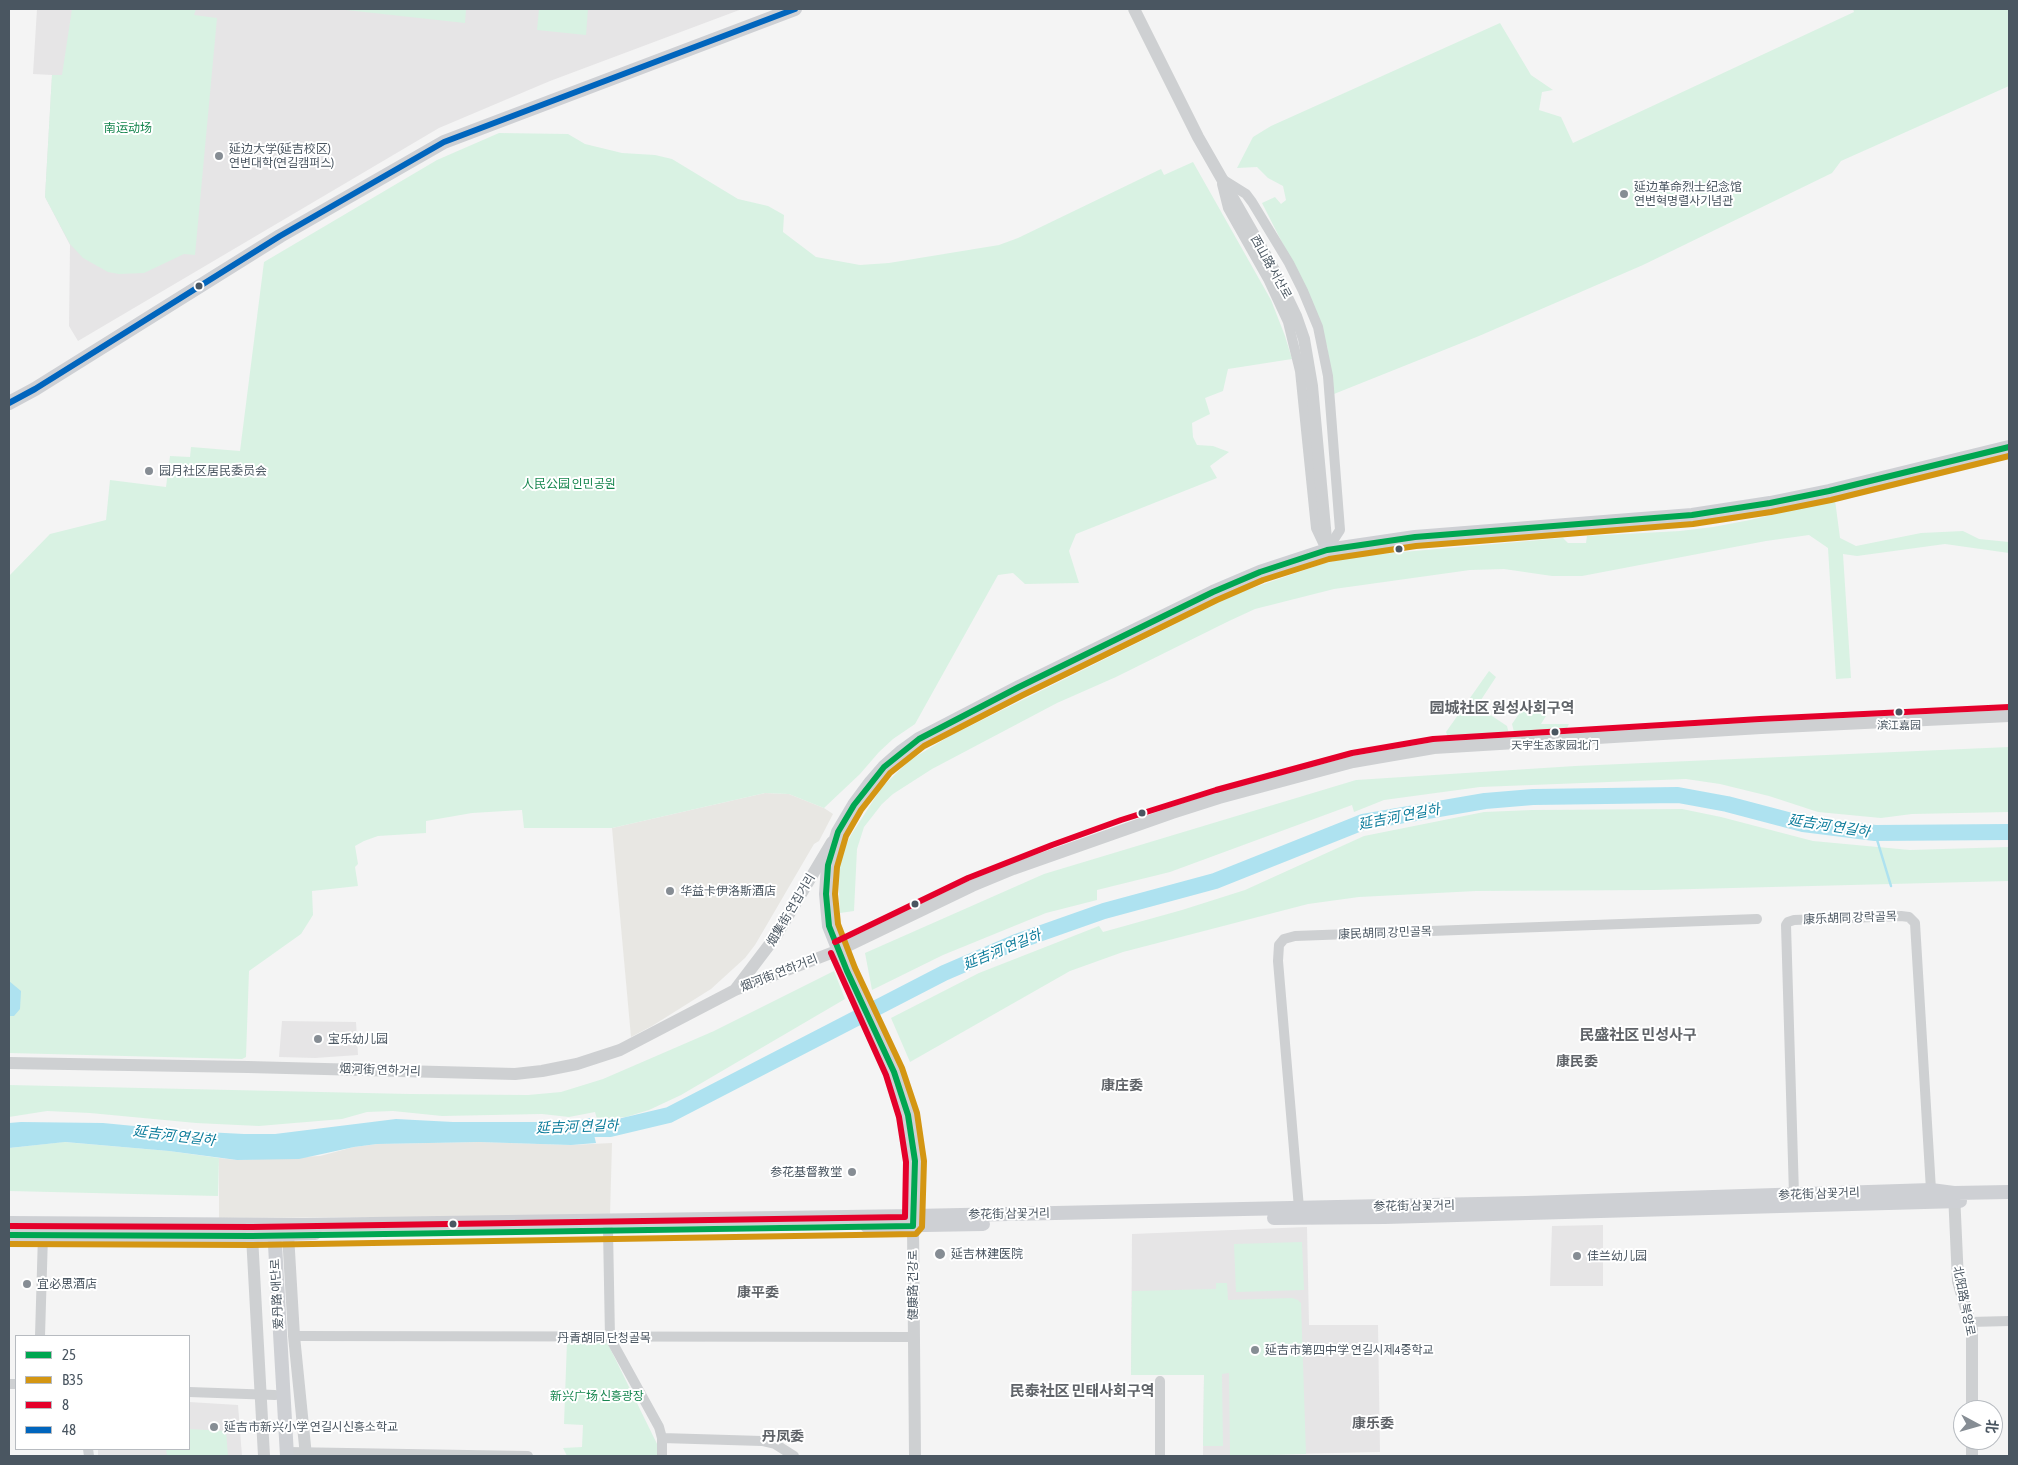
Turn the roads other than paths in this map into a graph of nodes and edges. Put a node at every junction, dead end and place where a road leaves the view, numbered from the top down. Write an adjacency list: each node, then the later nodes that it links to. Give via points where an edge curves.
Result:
1 (795, 9): 3 (main road, via 444,142 280,236)
2 (1134, 9): 5 (street, 西山路 서산로, via 1189,119 1286,293 1304,339 1312,386)
3 (9, 403)
4 (2009, 447): 5 (main road, 烟集街 연집거리, via 1829,491 1692,516 1416,537)
5 (1327, 550): 7 (main road, 烟集街 연집거리, via 1260,572 1213,592 919,739 884,766)
6 (2009, 716): 9 (street, 烟河街 연하거리, via 1434,748 1353,762 1219,798 1055,853 972,886)
7 (838, 832): 9 (main road, 健康路 건강로, via 828,865 826,894 829,926); 10 (street, 烟集街 연집거리, via 772,942)
8 (1757, 919): 17 (street, 康民胡同 강민골목, via 1295,936 1284,939 1279,945 1278,961)
9 (839, 950): 10 (street, 烟河街 연하거리); 18 (main road, 健康路 건강로, via 894,1072 908,1115 914,1149)
10 (735, 990): 11 (street, 烟河街 연하거리, via 620,1050 578,1064 515,1074)
11 (9, 1064)
12 (1932, 1190): 14 (main road, 参花街 삼꽃거리); 14 (street, 康乐胡同 강락골목, via 1915,924 1910,917 1901,916 1789,921 1786,929); 15 (main road, 参花街 삼꽃거리)
13 (2009, 1192): 15 (main road, 参花街 삼꽃거리)
14 (1794, 1195): 17 (main road, 参花街 삼꽃거리)
15 (1954, 1197): 16 (main road, 参花街 삼꽃거리); 18 (main road, 参花街 삼꽃거리, via 1385,1217); 25 (street, 北阳路 북양로, via 1958,1281)
16 (2009, 1200)
17 (1299, 1208): 18 (main road, 参花街 삼꽃거리)
18 (914, 1221): 20 (main road, 参花街 삼꽃거리); 21 (main road, 参花街 삼꽃거리, via 304,1225); 28 (street, 健康路 건강로)
19 (9, 1223): 21 (main road, 参花街 삼꽃거리)
20 (608, 1229): 21 (main road, 参花街 삼꽃거리); 29 (street)
21 (269, 1231): 23 (main road, 参花街 삼꽃거리); 27 (street, 爱丹路 애단로); 32 (street, 爱丹路 애단로); 33 (main road, 爱丹路 애단로); 37 (main road, 爱丹路 애단로)
22 (9, 1235): 23 (main road, 参花街 삼꽃거리)
23 (43, 1235): 26 (street)
24 (2009, 1321): 25 (street)
25 (1970, 1322): 34 (street, 北阳路 북양로)
26 (40, 1335)
27 (294, 1336): 29 (street, 丹青胡同 단청골목); 36 (street, 爱丹路 애단로)
28 (913, 1337): 29 (street, 丹青胡同 단청골목); 42 (street, 健康路 건강로)
29 (610, 1338): 35 (street)
30 (1160, 1381): 43 (street)
31 (190, 1392): 32 (street)
32 (260, 1394): 33 (street); 38 (street, 爱丹路 애단로)
33 (275, 1395): 37 (main road, 爱丹路 애단로)
34 (1972, 1400)
35 (662, 1438): 40 (street); 41 (street, via 762,1441 775,1444)
36 (305, 1454): 37 (street); 39 (street)
37 (284, 1455)
38 (264, 1456)
39 (528, 1456)
40 (662, 1456)
41 (794, 1456)
42 (914, 1456)
43 (1160, 1456)

